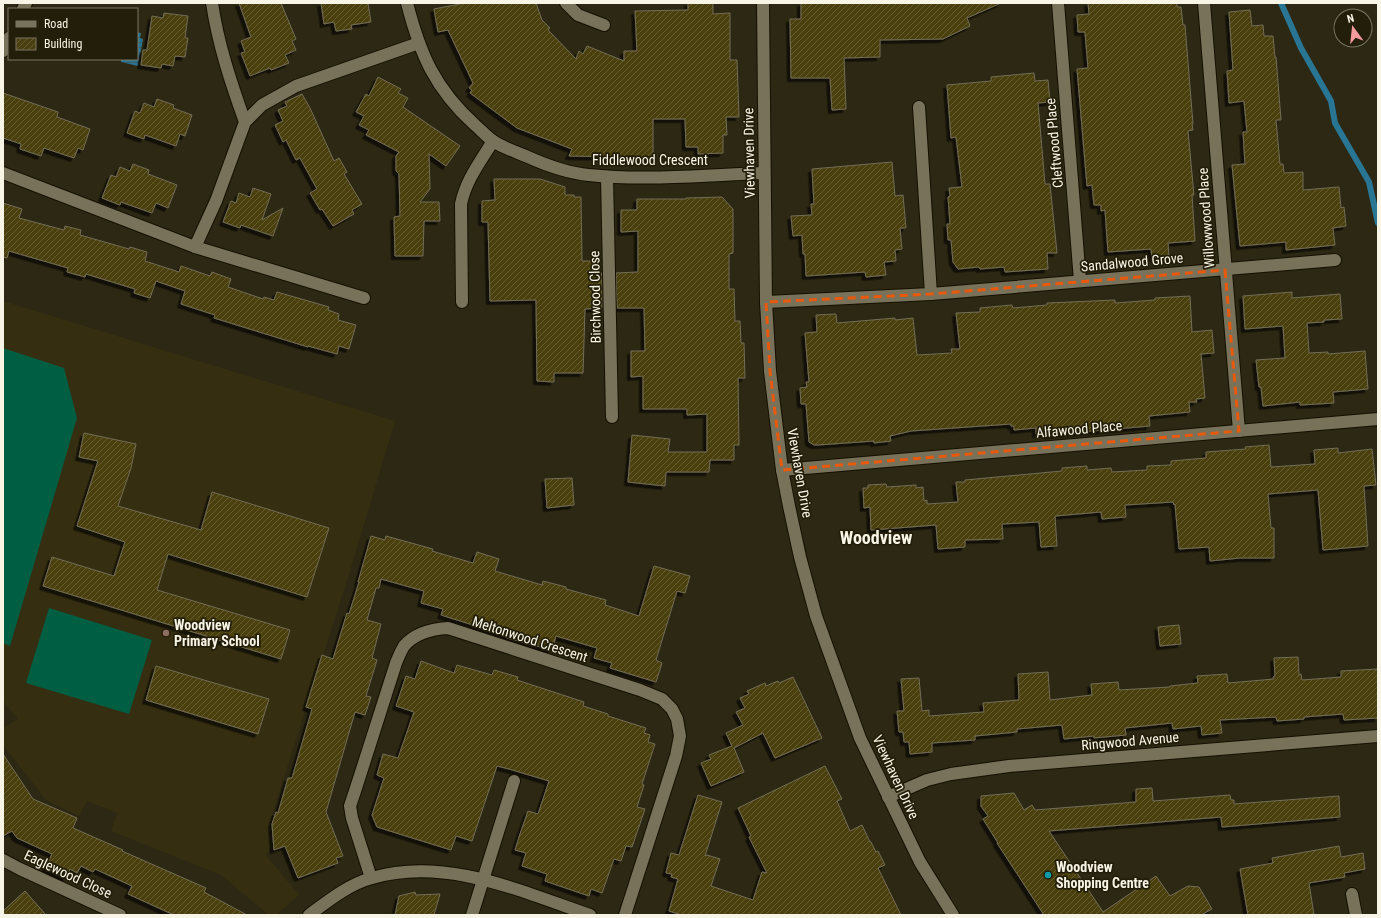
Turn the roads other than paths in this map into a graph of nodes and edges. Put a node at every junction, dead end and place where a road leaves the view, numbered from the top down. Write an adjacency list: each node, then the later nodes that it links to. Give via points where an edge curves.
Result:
1 (212, 3): 12 (street, via 214,22 228,74)
2 (407, 3): 9 (street, Fiddlewood Crescent)
3 (566, 3): 7 (street, via 578,15)
4 (763, 3): 15 (street, Viewhaven Drive)
5 (1058, 3): 20 (street, Cleftwood Place)
6 (1204, 3): 19 (street, Willowwood Place)
7 (604, 25)
8 (8, 40): 10 (street)
9 (419, 43): 12 (street, via 296,86 262,105); 13 (street, Fiddlewood Crescent, via 431,72 442,89)
10 (3, 51)
11 (919, 107): 21 (street)
12 (245, 122): 17 (street, via 216,200)
13 (493, 141): 16 (street, Fiddlewood Crescent, via 554,168); 23 (street, via 469,180 461,204)
14 (3, 173): 17 (street)
15 (764, 173): 16 (street, Fiddlewood Crescent); 24 (street, Viewhaven Drive)
16 (607, 177): 25 (street, Birchwood Close)
17 (195, 247): 22 (street)
18 (1335, 260): 19 (street, Sandalwood Grove)
19 (1225, 270): 20 (street, Sandalwood Grove); 27 (street, Willowwood Place)
20 (1080, 282): 21 (street, Sandalwood Grove)
21 (930, 294): 24 (street, Sandalwood Grove)
22 (364, 298)
23 (462, 302)
24 (766, 302): 28 (street, Viewhaven Drive, via 770,371)
25 (612, 417)
26 (1378, 419): 27 (street, Alfawood Place)
27 (1239, 431): 28 (street, Alfawood Place)
28 (782, 470): 31 (street, Viewhaven Drive, via 800,557 816,616 860,738)
29 (1378, 736): 31 (street, Ringwood Avenue, via 1009,766 927,780)
30 (514, 781): 34 (street)
31 (888, 797): 41 (street, Viewhaven Drive, via 920,862)
32 (3, 860): 36 (street, Eaglewood Close)
33 (370, 878): 34 (street, via 417,871); 37 (street); 40 (street, Meltonwood Crescent, via 350,806 396,663 404,647 424,632 448,628 640,690 662,698 672,709 680,736 676,756)
34 (483, 879): 38 (street); 39 (street)
35 (1352, 894): 42 (street)
36 (120, 915)
37 (310, 915)
38 (472, 915)
39 (590, 915)
40 (625, 915)
41 (953, 915)
42 (1356, 915)

